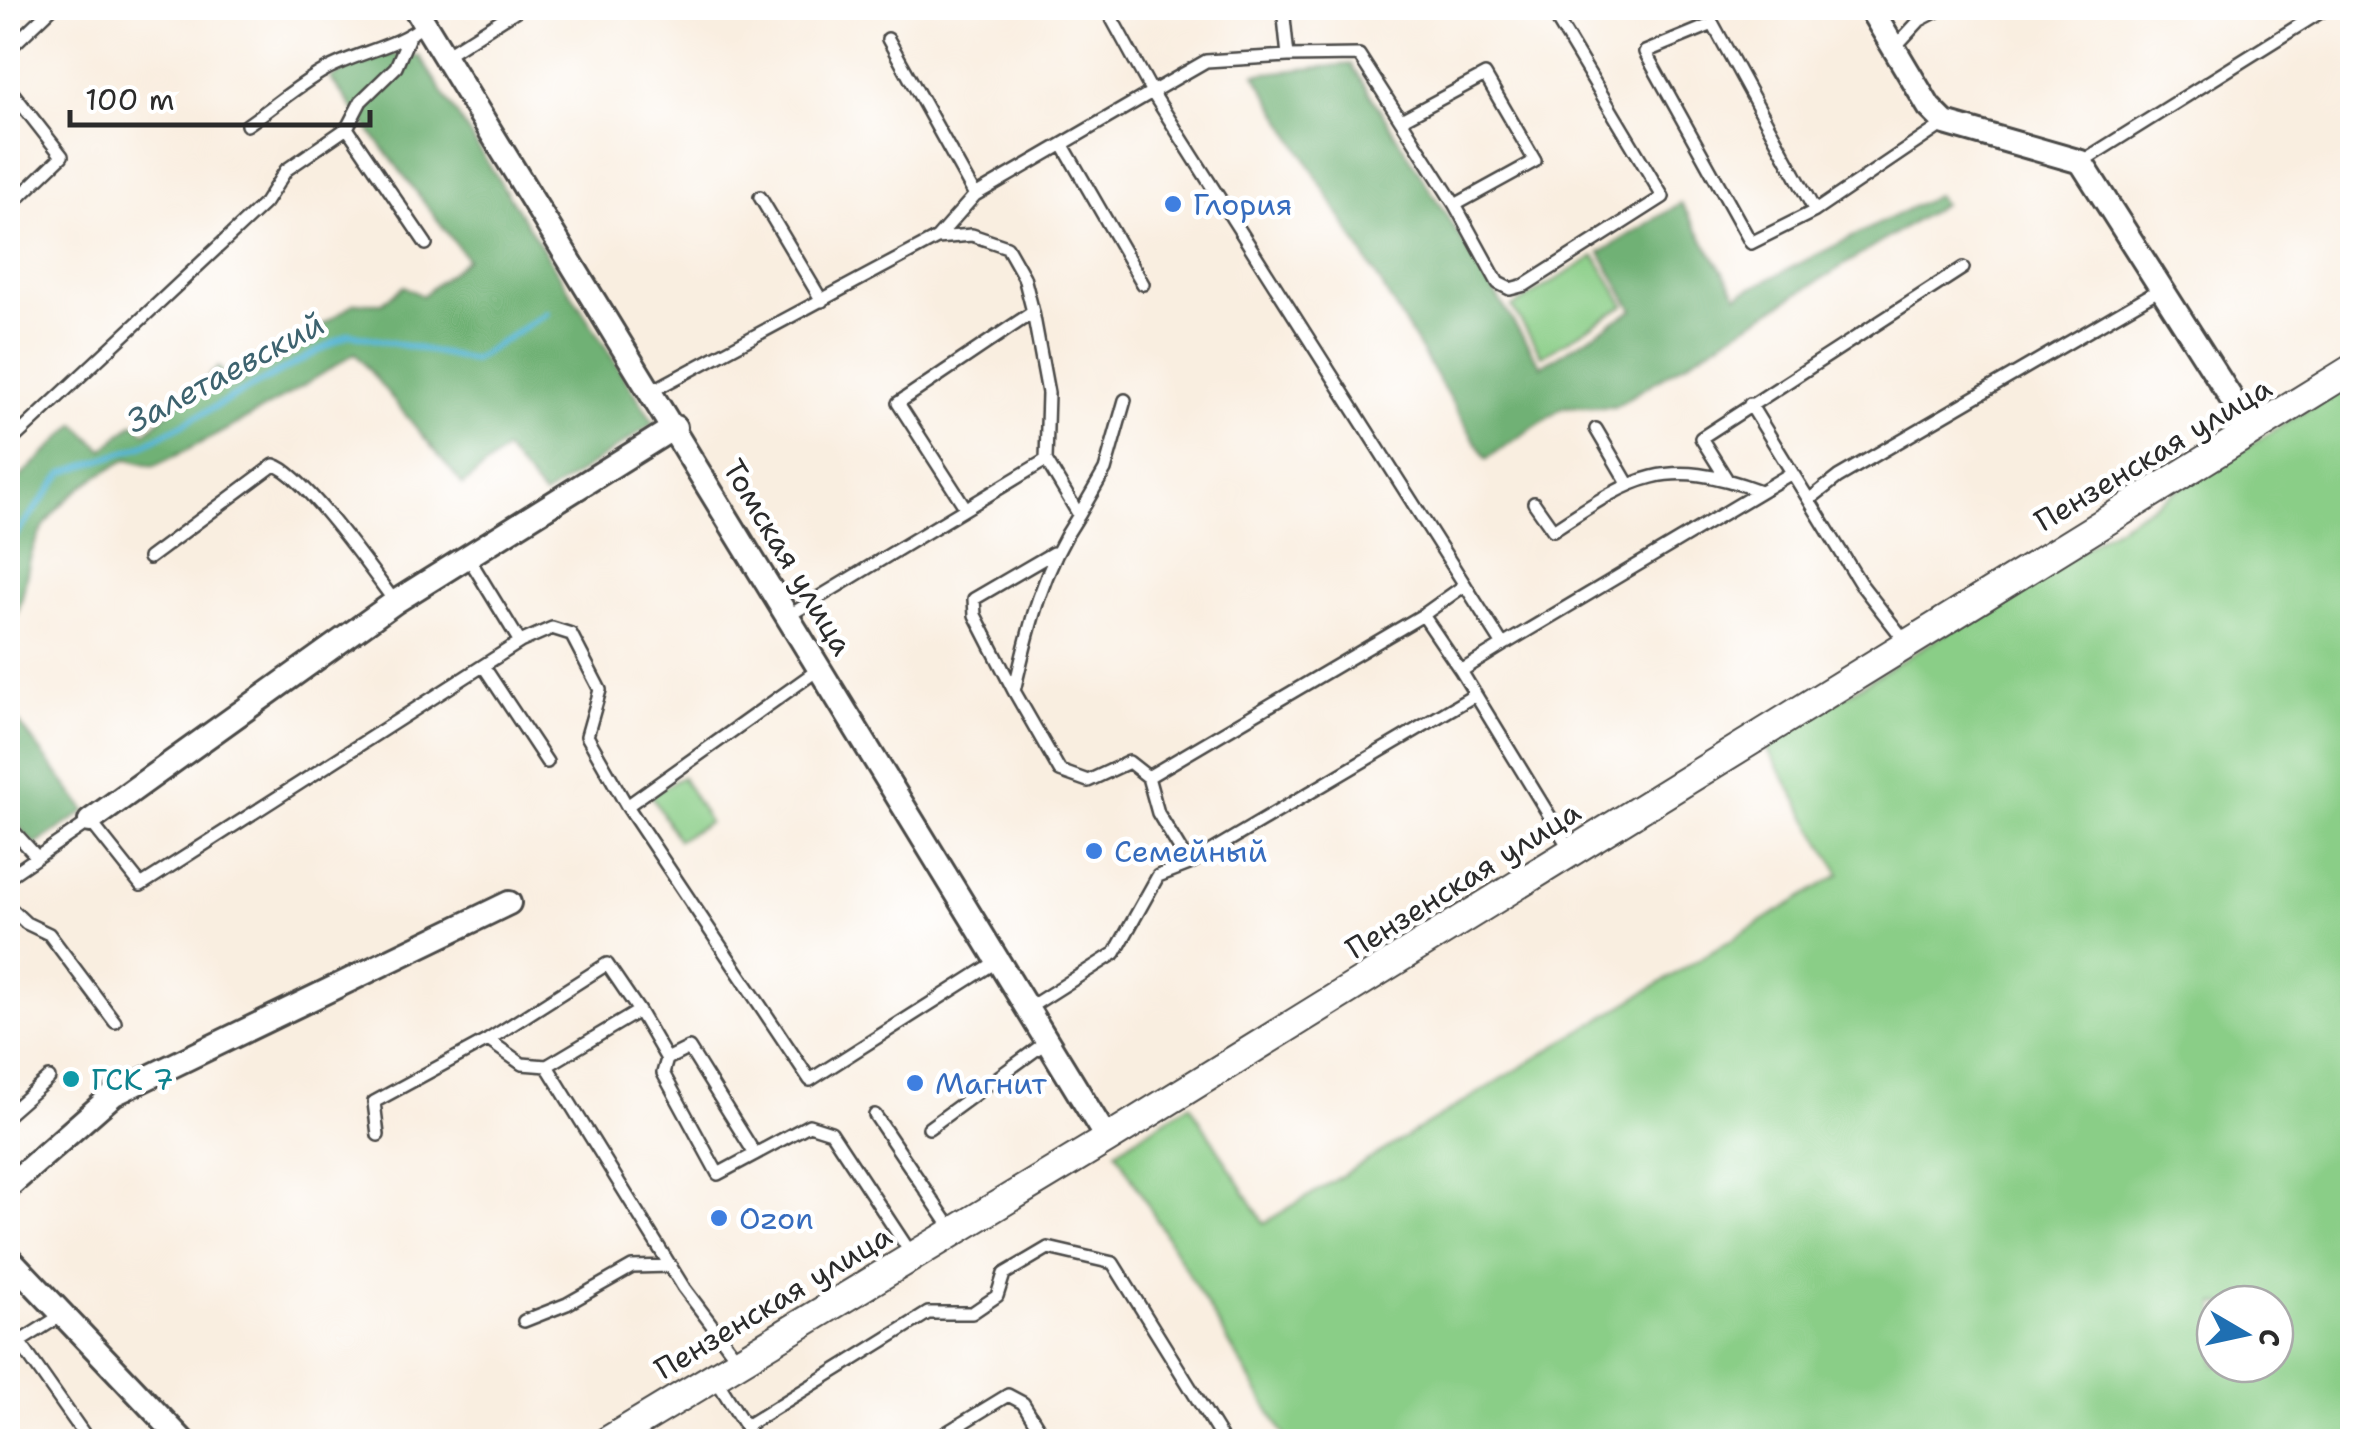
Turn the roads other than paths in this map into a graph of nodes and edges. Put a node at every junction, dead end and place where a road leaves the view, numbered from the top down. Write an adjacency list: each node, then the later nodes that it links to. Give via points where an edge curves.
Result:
1 (52, 8): 12 (lane)
2 (520, 8): 13 (lane)
3 (1106, 8): 16 (lane)
4 (1283, 8): 14 (lane)
5 (1550, 8): 25 (lane, via 1663,197 1510,289 1498,283)
6 (1870, 8): 11 (street)
7 (1943, 8): 11 (lane, via 1920,20)
8 (2328, 8): 22 (lane)
9 (416, 23): 13 (street, Томская улица); 19 (lane, via 323,71); 20 (lane, via 396,67 360,101)
10 (888, 39): 23 (lane)
11 (1894, 48): 18 (street)
12 (8, 50)
13 (444, 56): 36 (street, Томская улица)
14 (1288, 56): 16 (lane, via 1206,61); 17 (lane, via 1359,55)
15 (8, 87): 26 (lane, via 62,156)
16 (1152, 92): 21 (lane); 55 (lane)
17 (1401, 120): 25 (lane); 25 (lane, via 1484,74 1535,161)
18 (1945, 123): 22 (street); 27 (lane)
19 (248, 126)
20 (347, 128): 29 (lane); 42 (lane, via 286,170 265,202)
21 (1064, 147): 23 (lane); 31 (lane)
22 (2080, 162): 32 (street)
23 (975, 194): 28 (lane)
24 (760, 197): 33 (lane)
25 (1456, 205)
26 (8, 208)
27 (1815, 211): 27 (lane, via 1713,24 1645,52 1751,242)
28 (937, 238): 33 (lane); 34 (lane, via 972,235 1007,248)
29 (426, 244)
30 (1962, 268): 38 (lane)
31 (1143, 284)
32 (2162, 288): 41 (street); 48 (lane, via 1838,476)
33 (822, 301): 36 (lane)
34 (1034, 312): 43 (lane, via 1048,393); 50 (lane, via 898,402)
35 (2352, 370): 41 (street, Пензенская улица)
36 (652, 391): 39 (street, Томская улица)
37 (1125, 400): 51 (lane, via 1106,470)
38 (1750, 404): 44 (lane); 45 (lane, via 1700,438)
39 (674, 427): 53 (street); 58 (street, Томская улица)
40 (1596, 429): 46 (lane)
41 (2252, 432): 60 (street, Пензенская улица)
42 (8, 444)
43 (1046, 460): 50 (lane); 51 (lane)
44 (1790, 474): 47 (lane); 48 (lane)
45 (1726, 478): 46 (lane, via 1654,474); 47 (lane)
46 (1626, 482): 49 (lane, via 1553,530)
47 (1760, 492): 61 (lane)
48 (1810, 499): 60 (lane, via 1860,583)
49 (1534, 503)
50 (965, 507): 58 (lane)
51 (1079, 515): 52 (lane)
52 (1054, 553): 65 (lane); 65 (lane, via 974,599 975,615)
53 (468, 557): 56 (street); 59 (lane)
54 (149, 558): 56 (lane, via 274,465 285,468 326,514)
55 (1464, 585): 57 (lane); 61 (lane)
56 (395, 602): 70 (street)
57 (1423, 614): 64 (lane); 68 (lane)
58 (788, 616): 63 (street, Томская улица)
59 (520, 642): 62 (lane); 69 (lane, via 552,628 571,634 600,690 587,736)
60 (1906, 642): 72 (street, Пензенская улица)
61 (1503, 646): 64 (lane)
62 (484, 667): 67 (lane); 70 (lane, via 141,885)
63 (821, 668): 69 (lane); 78 (street, Томская улица)
64 (1462, 671): 66 (lane)
65 (1014, 691): 68 (lane, via 1060,771 1088,781 1129,762)
66 (1475, 695): 72 (lane); 74 (lane)
67 (547, 762)
68 (1148, 776): 74 (lane, via 1158,813)
69 (627, 806): 78 (lane, via 810,1080)
70 (90, 821): 73 (lane)
71 (8, 825): 73 (lane)
72 (1572, 852): 91 (street, Пензенская улица)
73 (37, 858): 75 (lane)
74 (1189, 864): 79 (lane, via 1158,876 1115,953)
75 (8, 877)
76 (509, 903): 93 (street, via 114,1094)
77 (8, 906): 81 (lane, via 49,934)
78 (1000, 960): 79 (street, Томская улица)
79 (1030, 1007): 83 (street, Томская улица)
80 (639, 1011): 82 (lane, via 607,964); 84 (lane); 85 (lane)
81 (115, 1022)
82 (488, 1040): 85 (lane, via 522,1064); 90 (lane, via 374,1102)
83 (1049, 1040): 89 (lane); 91 (street, Томская улица)
84 (668, 1059): 92 (lane, via 689,1048); 92 (lane, via 663,1074 718,1174)
85 (547, 1066): 97 (lane)
86 (49, 1078): 87 (lane)
87 (8, 1114)
88 (875, 1115): 94 (lane)
89 (929, 1128)
90 (378, 1135)
91 (1107, 1139): 94 (street, Пензенская улица)
92 (755, 1154): 95 (lane, via 809,1125 831,1132)
93 (8, 1187)
94 (953, 1231): 95 (street, Пензенская улица)
95 (912, 1255): 102 (street, Пензенская улица)
96 (8, 1257): 98 (street)
97 (671, 1266): 99 (lane, via 632,1267); 102 (lane)
98 (62, 1315): 100 (lane); 105 (street)
99 (524, 1321)
100 (20, 1344): 101 (lane); 104 (lane)
101 (8, 1349)
102 (726, 1368): 103 (lane); 106 (street, Пензенская улица)
103 (746, 1426): 107 (lane); 110 (lane, via 936,1309 972,1313 997,1296 1008,1271 1048,1248 1113,1264)
104 (86, 1436)
105 (184, 1442)
106 (606, 1442)
107 (755, 1442)
108 (931, 1442): 109 (lane, via 1008,1395 1023,1403)
109 (1046, 1442)
110 (1224, 1442)

